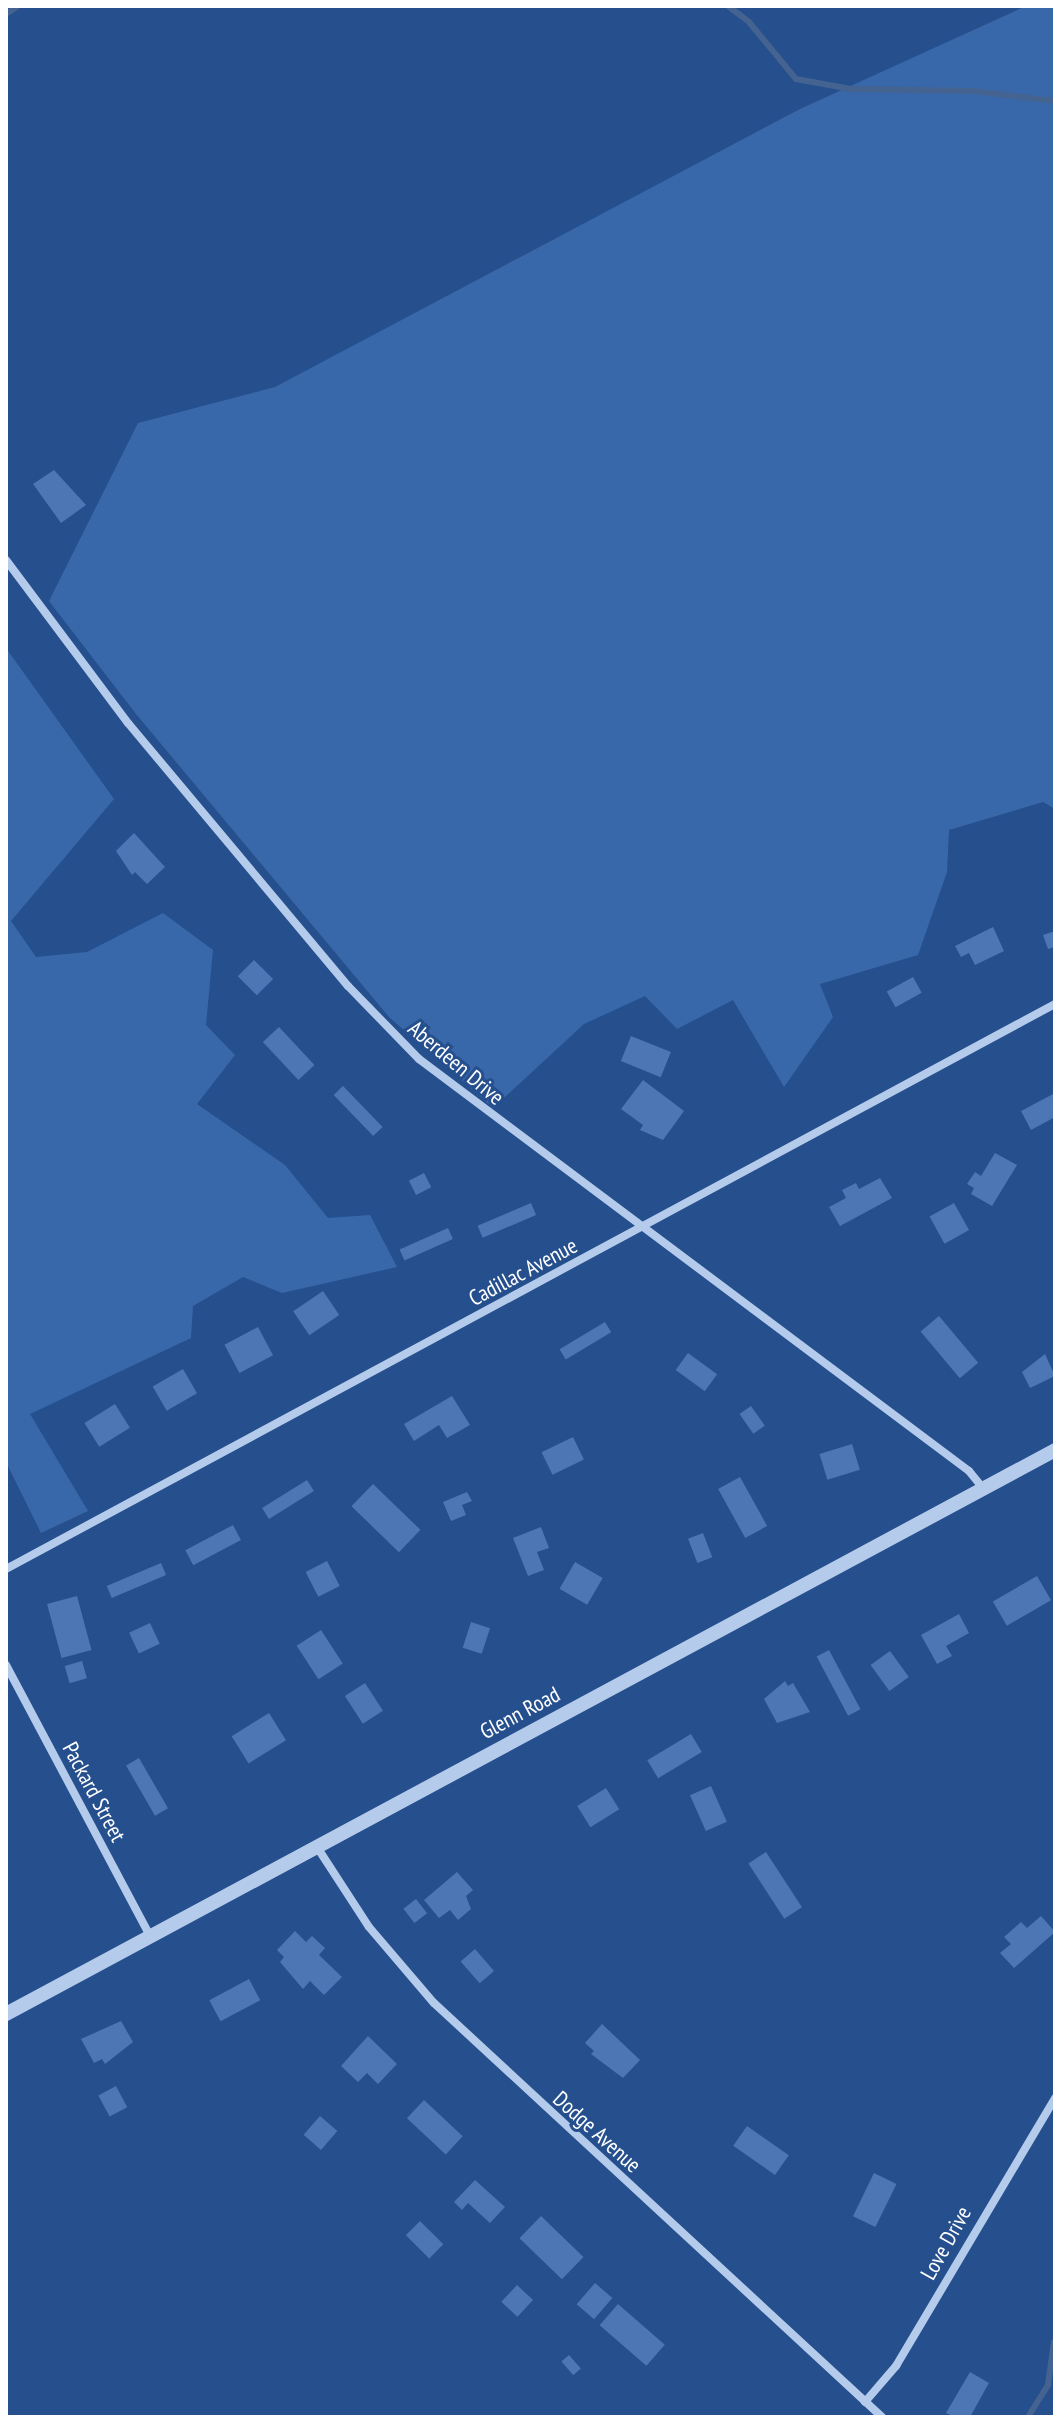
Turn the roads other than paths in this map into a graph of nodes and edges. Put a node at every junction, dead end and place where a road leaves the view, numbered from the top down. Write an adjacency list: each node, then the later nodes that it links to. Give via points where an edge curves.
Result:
1 (6, 560): 3 (street, Aberdeen Drive, via 128,723 385,1025 459,1094)
2 (1055, 1004): 3 (street, Cadillac Avenue)
3 (644, 1228): 5 (street, Aberdeen Drive, via 969,1471); 6 (street, Cadillac Avenue)
4 (1055, 1450): 5 (street, Glenn Road)
5 (983, 1488): 8 (street, Glenn Road)
6 (6, 1569)
7 (6, 1665): 9 (street, Packard Street)
8 (317, 1847): 9 (street, Glenn Road); 12 (street, Dodge Avenue, via 369,1927 434,2003)
9 (150, 1936): 10 (street, Glenn Road)
10 (6, 2014)
11 (1055, 2098): 12 (street, Love Drive, via 896,2366)
12 (865, 2402): 13 (street, Dodge Avenue)
13 (882, 2417)

